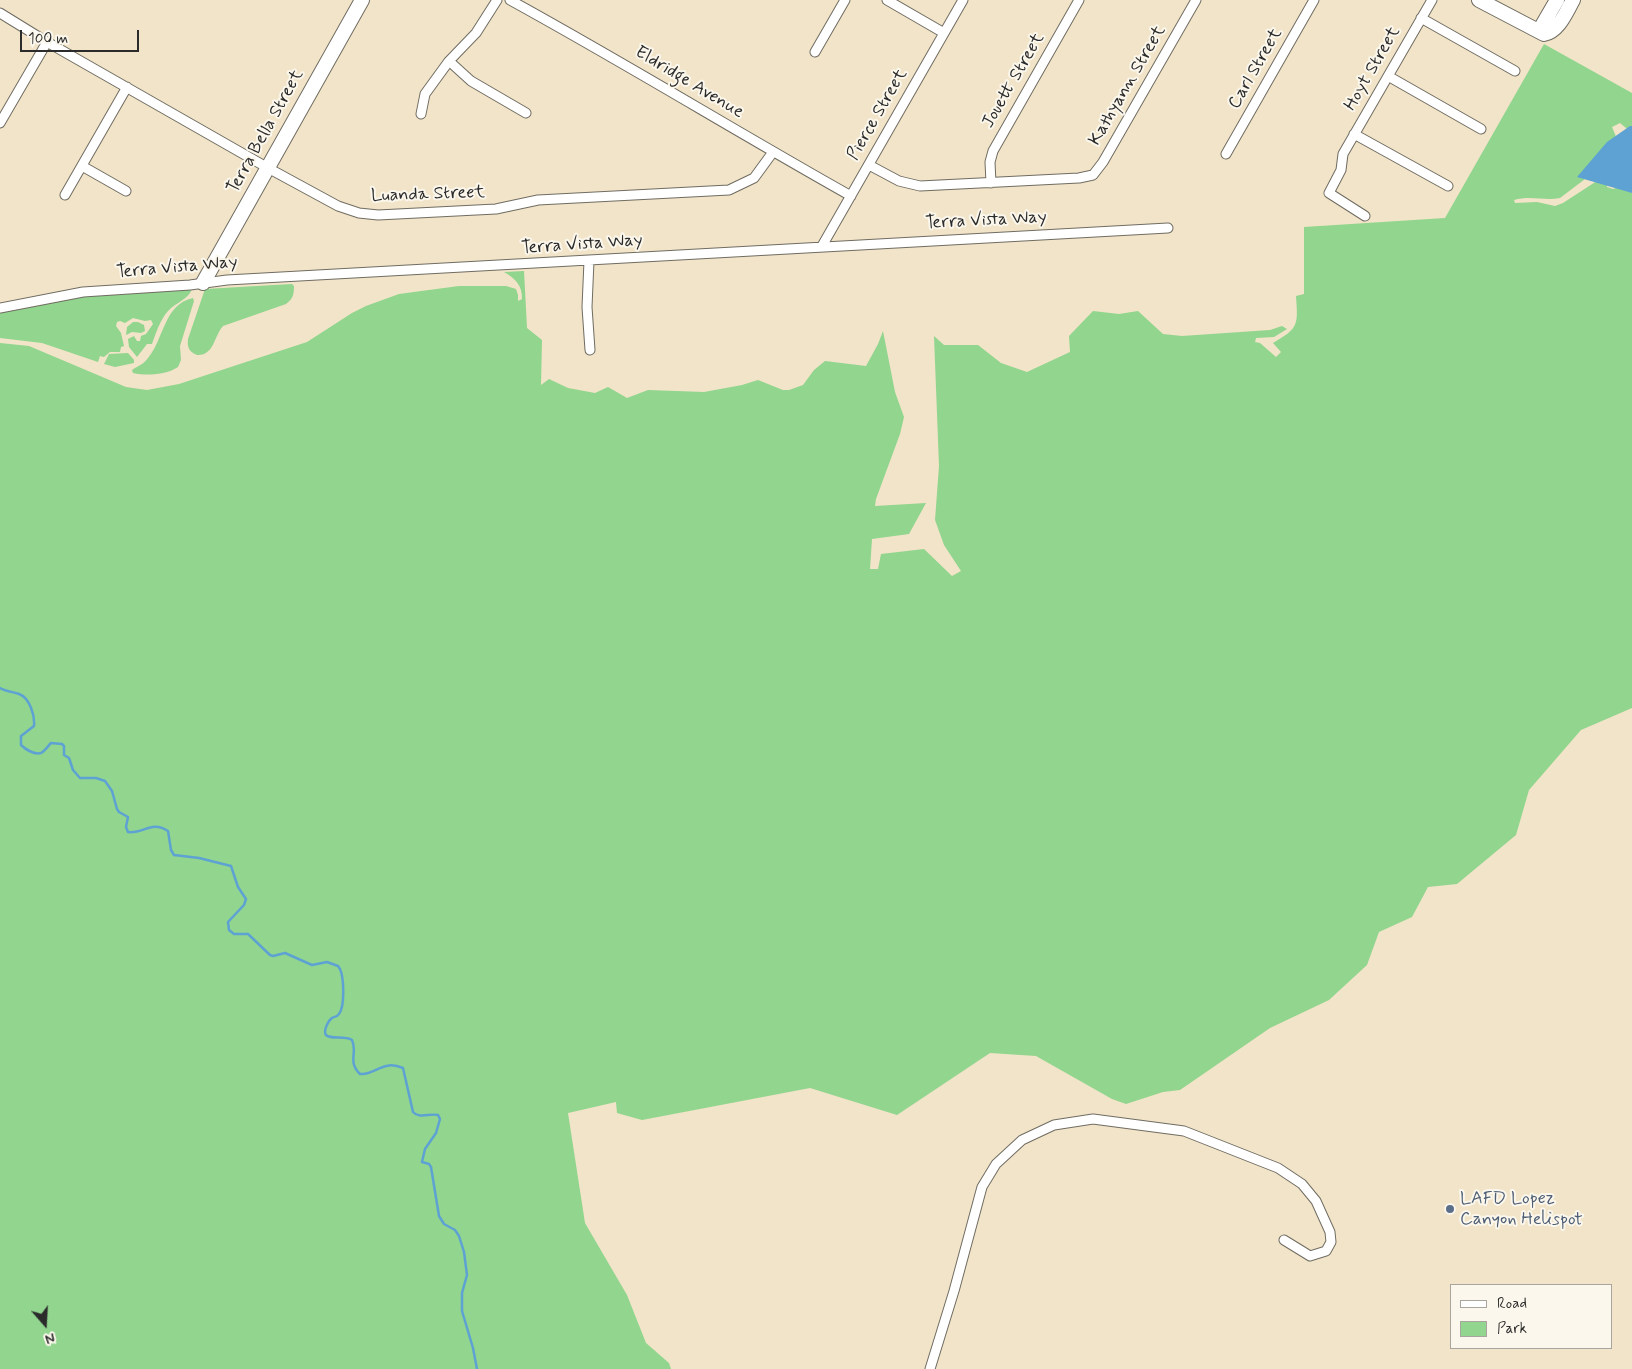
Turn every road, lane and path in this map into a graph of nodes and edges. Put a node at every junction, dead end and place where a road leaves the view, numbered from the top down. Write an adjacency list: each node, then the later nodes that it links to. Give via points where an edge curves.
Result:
1 (362, 0): 33 (street, Terra Bella Street)
2 (497, 0): 20 (street, via 476,33)
3 (510, 0): 29 (street, Eldridge Avenue)
4 (845, 0): 19 (street)
5 (887, 0): 16 (street)
6 (963, 0): 16 (street, Pierce Street)
7 (1080, 0): 34 (street, Jouett Street, via 993,150)
8 (1196, 0): 34 (street, Kathyann Street, via 1093,175)
9 (1314, 0): 30 (street, Carl Street)
10 (1432, 0): 15 (street, Hoyt Street)
11 (1479, 0): 17 (street)
12 (1557, 0): 17 (street)
13 (1573, 0): 17 (street, via 1554,29 1548,33)
14 (0, 14): 18 (street, Luanda Street)
15 (1422, 18): 21 (street); 22 (street, Hoyt Street)
16 (944, 32): 31 (street, Pierce Street)
17 (1539, 32)
18 (47, 42): 23 (street, Luanda Street); 26 (street)
19 (815, 52)
20 (449, 61): 24 (street, via 472,81); 25 (street, via 425,94)
21 (1515, 71)
22 (1388, 76): 27 (street); 28 (street, Hoyt Street)
23 (127, 87): 32 (street); 33 (street, Luanda Street)
24 (526, 113)
25 (420, 114)
26 (0, 123)
27 (1481, 129)
28 (1354, 134): 35 (street); 39 (street, Hoyt Street, via 1329,194)
29 (773, 152): 33 (street, Luanda Street, via 754,178 729,190 538,200 496,209 378,215 338,206); 38 (street, Eldridge Avenue)
30 (1226, 154)
31 (868, 165): 34 (street, via 899,181 920,186); 38 (street, Pierce Street)
32 (82, 166): 36 (street); 37 (street)
33 (268, 168): 43 (street, Terra Bella Street)
34 (991, 182)
35 (1448, 186)
36 (126, 191)
37 (65, 195)
38 (851, 196): 41 (street, Pierce Street)
39 (1365, 216)
40 (1168, 228): 41 (street, Terra Vista Way)
41 (822, 246): 42 (street, Terra Vista Way)
42 (589, 261): 43 (street, Terra Vista Way); 45 (street, via 587,306)
43 (204, 282): 44 (street, Terra Vista Way, via 83,292)
44 (0, 308)
45 (590, 350)
46 (1284, 1240): 47 (street, via 1310,1256 1326,1251 1331,1242 1316,1201 1302,1184 1278,1168 1184,1132 1093,1119 1054,1125 1022,1140 996,1164 982,1187)
47 (930, 1369)

